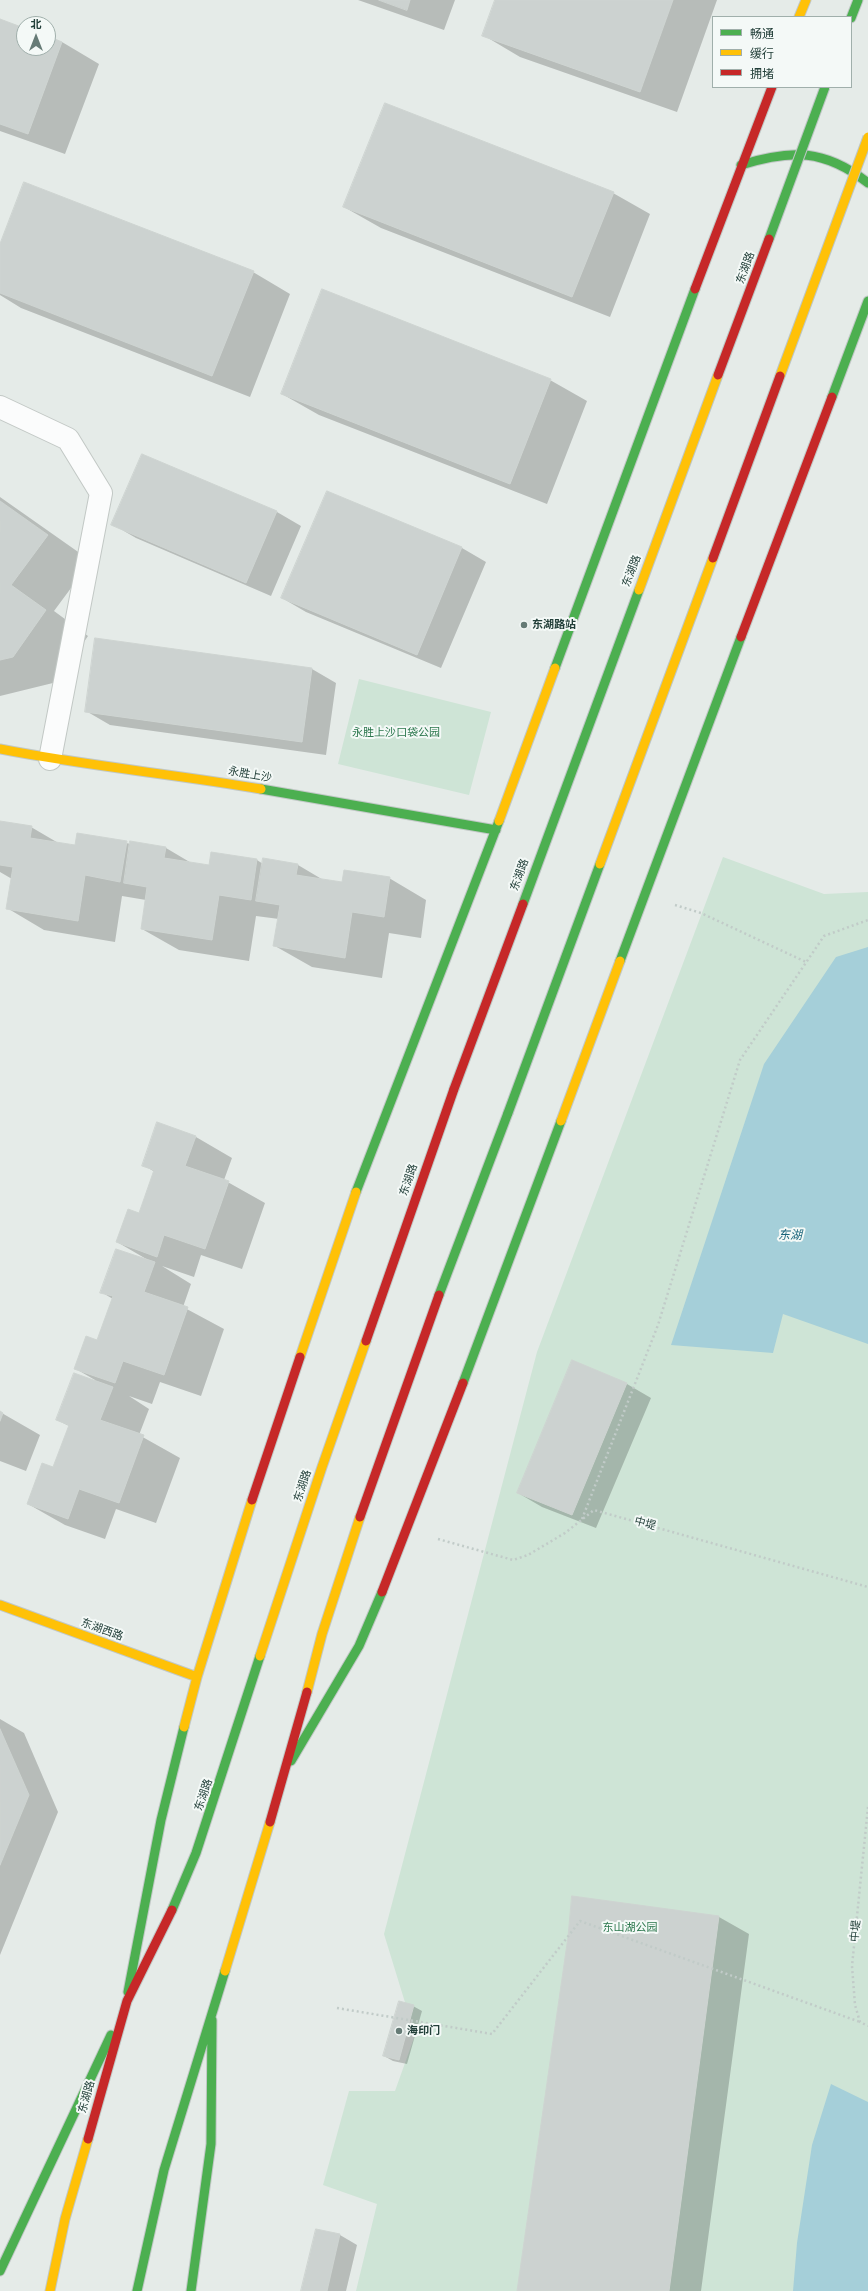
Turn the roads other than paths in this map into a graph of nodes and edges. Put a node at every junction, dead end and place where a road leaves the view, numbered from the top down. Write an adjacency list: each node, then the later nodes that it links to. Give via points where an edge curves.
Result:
1 (806, 0): 3 (main road)
2 (858, 0): 4 (main road)
3 (799, 16)
4 (852, 16)
5 (772, 88): 8 (main road)
6 (825, 88): 18 (main road, 东湖路, bridge, via 454,1089 322,1466 196,1853 170,1915)
7 (868, 137): 17 (main road, bridge, via 427,1328 349,1548 322,1634)
8 (741, 165): 9 (main road, via 777,155 829,158 850,167); 14 (main road)
9 (868, 183)
10 (868, 302): 17 (main road, via 393,1567 359,1646)
11 (0, 407): 13 (street, via 68,439 101,493)
12 (0, 748): 13 (main road, 永胜上沙)
13 (50, 759): 14 (main road, 永胜上沙, via 195,778)
14 (496, 830): 16 (main road, via 380,1127 342,1232 265,1460)
15 (0, 1605): 16 (main road, 东湖西路)
16 (197, 1677): 18 (main road, via 161,1820)
17 (286, 1769): 19 (main road)
18 (127, 2001): 20 (main road); 21 (main road, 东湖路, via 65,2219)
19 (212, 2013): 22 (main road, via 164,2170); 23 (main road, via 211,2144)
20 (0, 2271)
21 (50, 2291)
22 (137, 2291)
23 (191, 2291)

